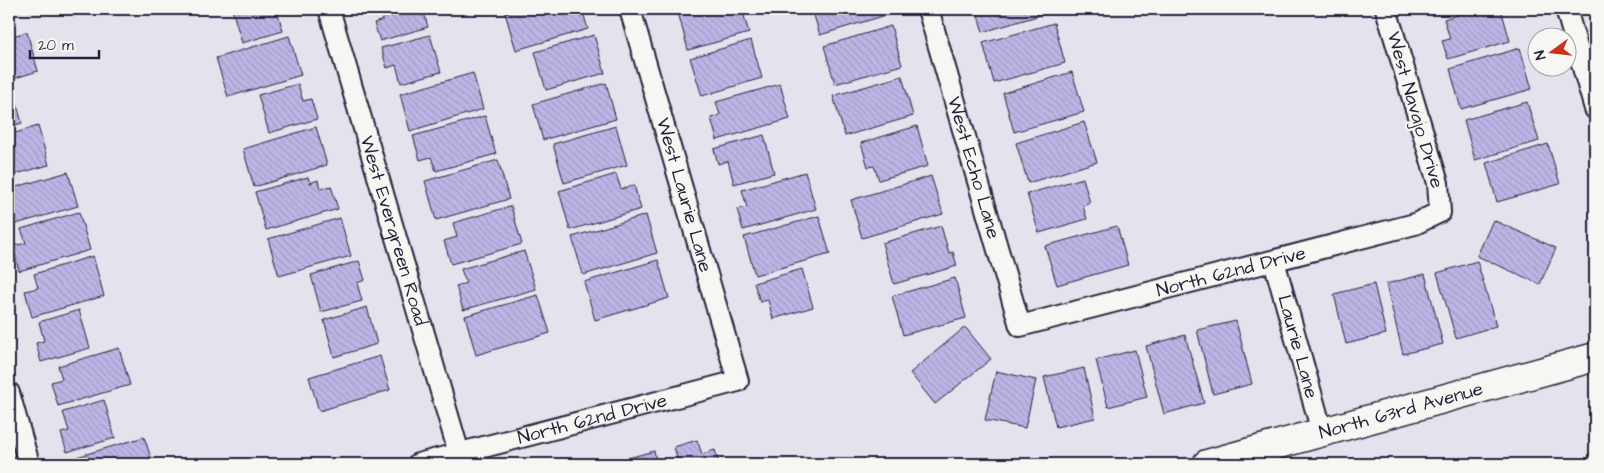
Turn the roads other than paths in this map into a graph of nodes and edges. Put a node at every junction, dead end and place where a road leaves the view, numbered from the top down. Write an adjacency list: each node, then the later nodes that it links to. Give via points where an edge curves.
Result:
1 (329, 9): 14 (street, West Evergreen Road)
2 (630, 9): 11 (street, West Laurie Lane)
3 (928, 9): 9 (street, West Echo Lane)
4 (1386, 9): 7 (street, West Navajo Drive, via 1438,183)
5 (1566, 9): 6 (street)
6 (1595, 109)
7 (1440, 212): 8 (street, North 62nd Drive, via 1414,224)
8 (1274, 261): 9 (street, North 62nd Drive); 13 (street, Laurie Lane)
9 (1020, 326)
10 (1595, 357): 13 (street, North 63rd Avenue)
11 (738, 380): 14 (street, North 62nd Drive)
12 (9, 393): 15 (street)
13 (1322, 432): 17 (street, North 63rd Avenue)
14 (459, 453): 16 (street, North 62nd Drive)
15 (29, 464)
16 (418, 464)
17 (1207, 464)

